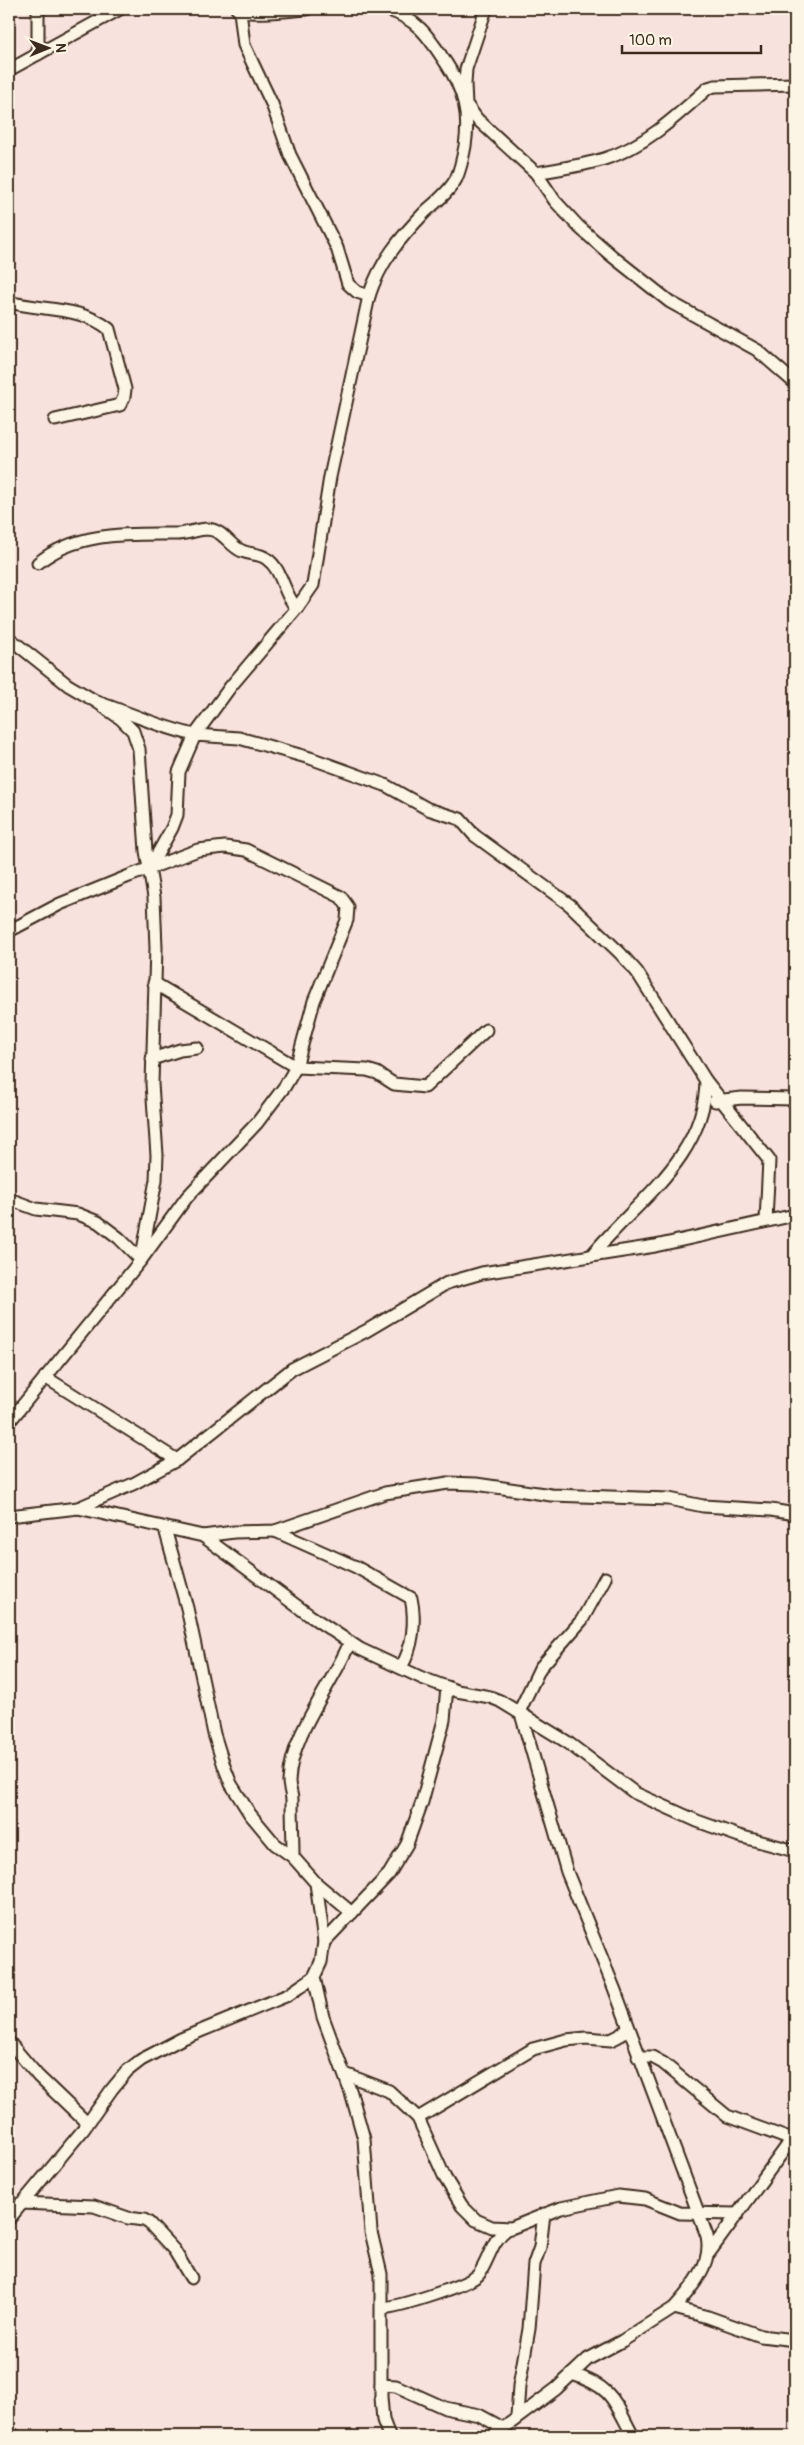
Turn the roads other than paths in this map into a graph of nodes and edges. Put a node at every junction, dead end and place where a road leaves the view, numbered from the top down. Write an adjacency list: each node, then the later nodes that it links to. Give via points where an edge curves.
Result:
1 (38, 9): 7 (street)
2 (120, 9): 7 (street)
3 (307, 9): 6 (street)
4 (386, 9): 10 (street, via 412,20 424,31 457,80)
5 (486, 9): 10 (street, via 466,69)
6 (238, 10): 12 (street, via 244,45 272,104 290,155 337,248 348,284 351,289)
7 (38, 54): 8 (street)
8 (9, 70)
9 (795, 84): 11 (street, via 708,88 662,129 635,144 605,158)
10 (466, 104): 11 (street, via 477,119); 12 (street, via 467,128 456,179 401,236 376,274)
11 (536, 173): 14 (street, via 579,227 612,256 670,302 757,350)
12 (369, 296): 17 (street, via 330,477 312,585)
13 (9, 302): 15 (street, via 84,315 109,329 125,389 120,405)
14 (795, 383)
15 (55, 420)
16 (38, 563): 17 (street, via 63,547 80,542 128,533 178,534 207,529 228,538 240,551 269,560)
17 (297, 608): 20 (street, via 231,686)
18 (9, 638): 19 (street, via 68,685)
19 (97, 702): 20 (street, via 163,727); 21 (street, via 133,731 139,749)
20 (195, 735): 21 (street, via 179,772 177,815); 28 (street, via 238,738 310,758 384,785 428,810 460,819 474,835 570,905 620,953 637,972)
21 (149, 869): 22 (street, via 74,898); 23 (street, via 154,897); 27 (street, via 198,850 232,848 254,854 341,897 348,907 347,920 314,1001)
22 (9, 931)
23 (154, 983): 26 (street); 27 (street)
24 (486, 1030): 27 (street, via 425,1087 394,1084 367,1070)
25 (197, 1048): 26 (street)
26 (152, 1059): 36 (street, via 156,1180)
27 (296, 1067): 36 (street, via 257,1123 187,1197)
28 (706, 1081): 29 (street); 31 (street)
29 (720, 1099): 30 (street); 31 (street); 34 (street, via 769,1160)
30 (795, 1099)
31 (706, 1103): 35 (street, via 680,1159)
32 (9, 1199): 36 (street, via 36,1209 78,1214 98,1222)
33 (795, 1215): 34 (street)
34 (766, 1221): 35 (street, via 655,1246)
35 (591, 1256): 39 (street, via 482,1273 447,1283 366,1331 292,1369)
36 (141, 1260): 37 (street)
37 (45, 1377): 38 (street); 39 (street)
38 (9, 1422)
39 (177, 1460): 40 (street)
40 (78, 1508): 42 (street); 43 (street)
41 (795, 1514): 44 (street, via 703,1506 669,1499 551,1495 476,1484 448,1484 385,1493)
42 (9, 1516)
43 (165, 1529): 45 (street); 52 (street, via 226,1772 250,1814 275,1844)
44 (275, 1531): 45 (street); 48 (street, via 356,1567 411,1598 410,1652)
45 (203, 1536): 47 (street)
46 (605, 1578): 50 (street, via 582,1620 540,1668)
47 (350, 1642): 48 (street); 52 (street, via 315,1707 297,1749 289,1781)
48 (401, 1667): 49 (street)
49 (447, 1687): 50 (street, via 496,1699); 54 (street, via 444,1720 410,1836 389,1874)
50 (520, 1713): 51 (street, via 581,1751 635,1793 697,1821); 57 (street, via 566,1872)
51 (795, 1851)
52 (293, 1857): 53 (street)
53 (316, 1883): 54 (street); 55 (street)
54 (352, 1912): 55 (street)
55 (324, 1942): 56 (street, via 321,1962)
56 (314, 1977): 60 (street, via 323,2017); 62 (street, via 288,1995 181,2039 141,2060 127,2071)
57 (628, 2028): 59 (street); 61 (street, via 611,2040 572,2039 533,2049)
58 (9, 2042): 62 (street, via 38,2076)
59 (638, 2057): 63 (street, via 652,2057 663,2063 727,2116); 66 (street)
60 (345, 2074): 61 (street, via 390,2091); 72 (street, via 364,2139 368,2205 372,2240 381,2274)
61 (418, 2118): 69 (street, via 445,2178 467,2213 485,2224)
62 (87, 2123): 64 (street)
63 (794, 2138): 67 (street)
64 (21, 2203): 68 (street); 71 (street, via 94,2206 144,2220 174,2250)
65 (544, 2214): 66 (street, via 570,2205 618,2196 637,2197 673,2211); 69 (street); 77 (street, via 540,2247 534,2264)
66 (699, 2214): 67 (street); 70 (street)
67 (738, 2214): 70 (street)
68 (9, 2218)
69 (507, 2229): 72 (street, via 494,2242 475,2278 447,2290)
70 (709, 2253): 73 (street, via 698,2277)
71 (191, 2278)
72 (382, 2308): 76 (street)
73 (674, 2308): 74 (street, via 761,2336); 75 (street, via 588,2358)
74 (795, 2340)
75 (572, 2374): 77 (street); 83 (street, via 603,2386)
76 (381, 2385): 78 (street, via 396,2386 445,2408 478,2415); 81 (street, via 383,2420)
77 (517, 2417): 78 (street)
78 (503, 2428): 82 (street)
79 (9, 2432): 80 (street)
80 (15, 2436)
81 (389, 2436)
82 (492, 2436)
83 (633, 2436)

